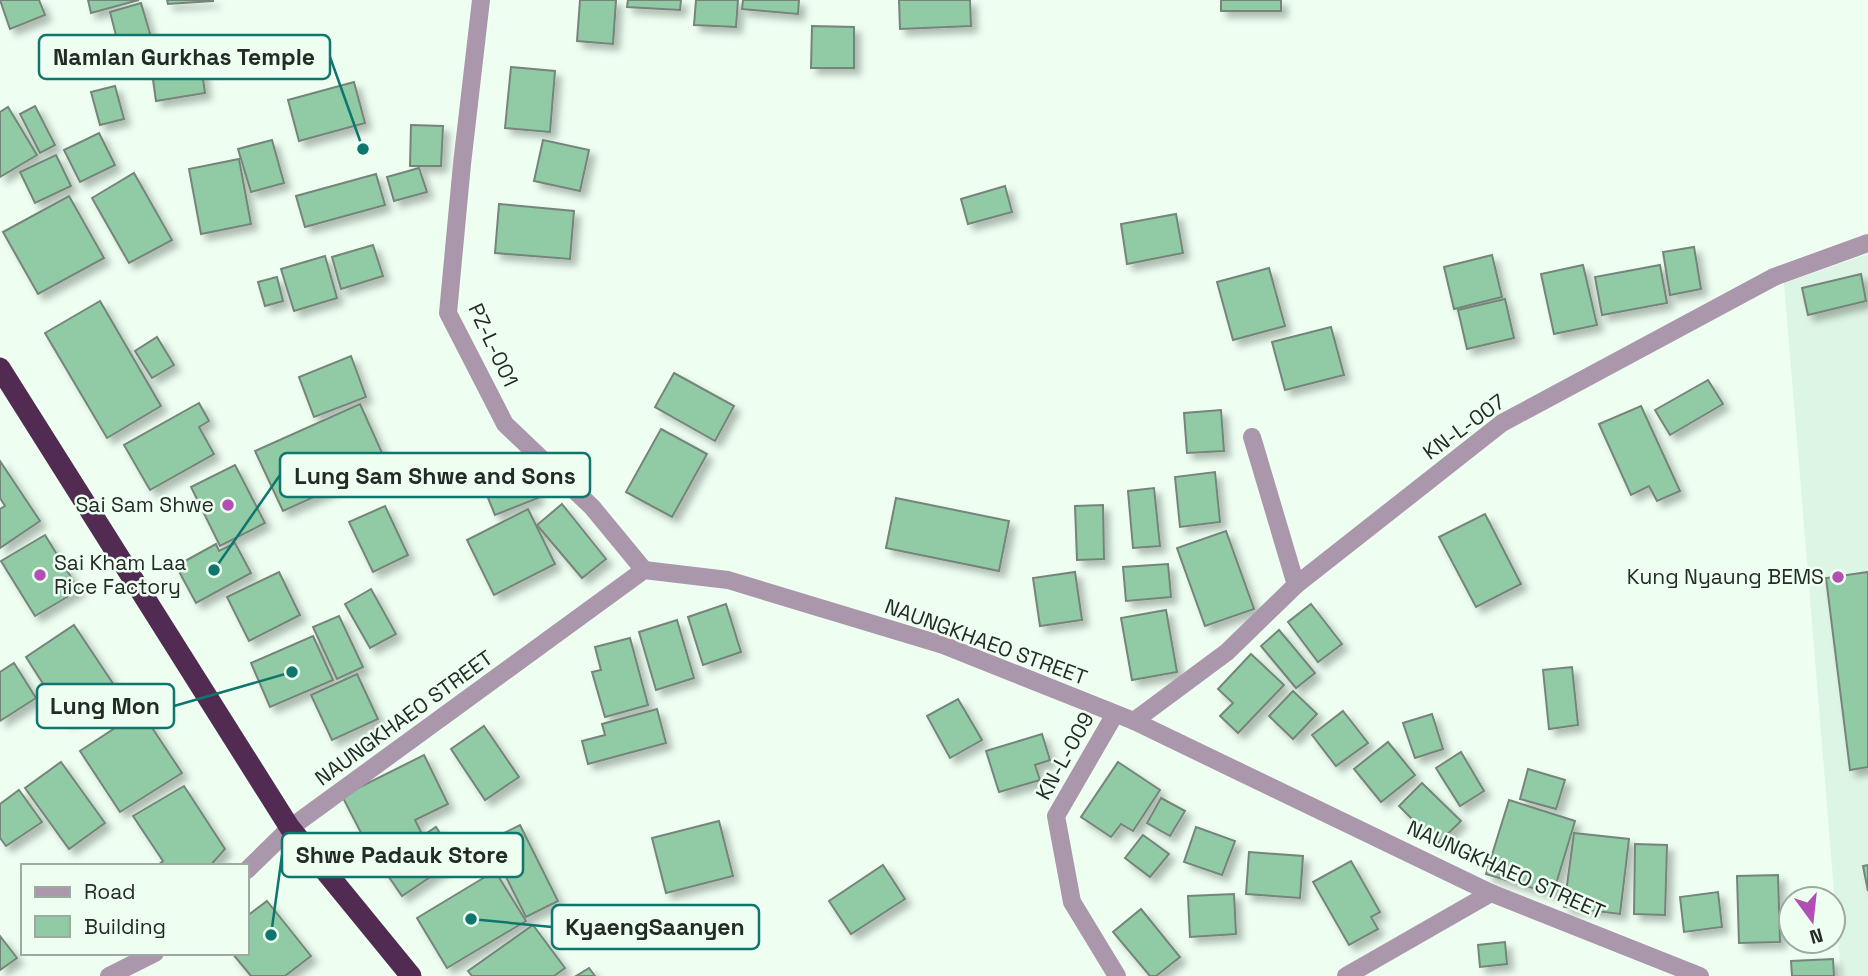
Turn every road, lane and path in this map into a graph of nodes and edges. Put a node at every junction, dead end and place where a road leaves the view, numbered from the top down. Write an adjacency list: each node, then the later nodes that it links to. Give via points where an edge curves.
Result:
1 (481, 0): 5 (street, PZ-L-001, via 448,313 506,424 592,507)
2 (1868, 243): 6 (street, KN-L-007, via 1774,277 1502,423)
3 (0, 368): 9 (highway)
4 (1252, 438): 6 (street)
5 (644, 570): 7 (street, NAUNGKHAEO STREET, via 728,580 943,645); 9 (street, NAUNGKHAEO STREET)
6 (1296, 585): 8 (street, KN-L-007, via 1227,652)
7 (1115, 714): 8 (street, NAUNGKHAEO STREET); 15 (street, KN-L-009, via 1056,816 1072,902)
8 (1133, 721): 11 (street, NAUNGKHAEO STREET)
9 (290, 828): 10 (street, NAUNGKHAEO STREET); 14 (highway)
10 (248, 869)
11 (1491, 893): 16 (street); 17 (street, NAUNGKHAEO STREET)
12 (151, 955): 13 (street)
13 (109, 976)
14 (411, 976)
15 (1117, 976)
16 (1346, 976)
17 (1700, 976)

